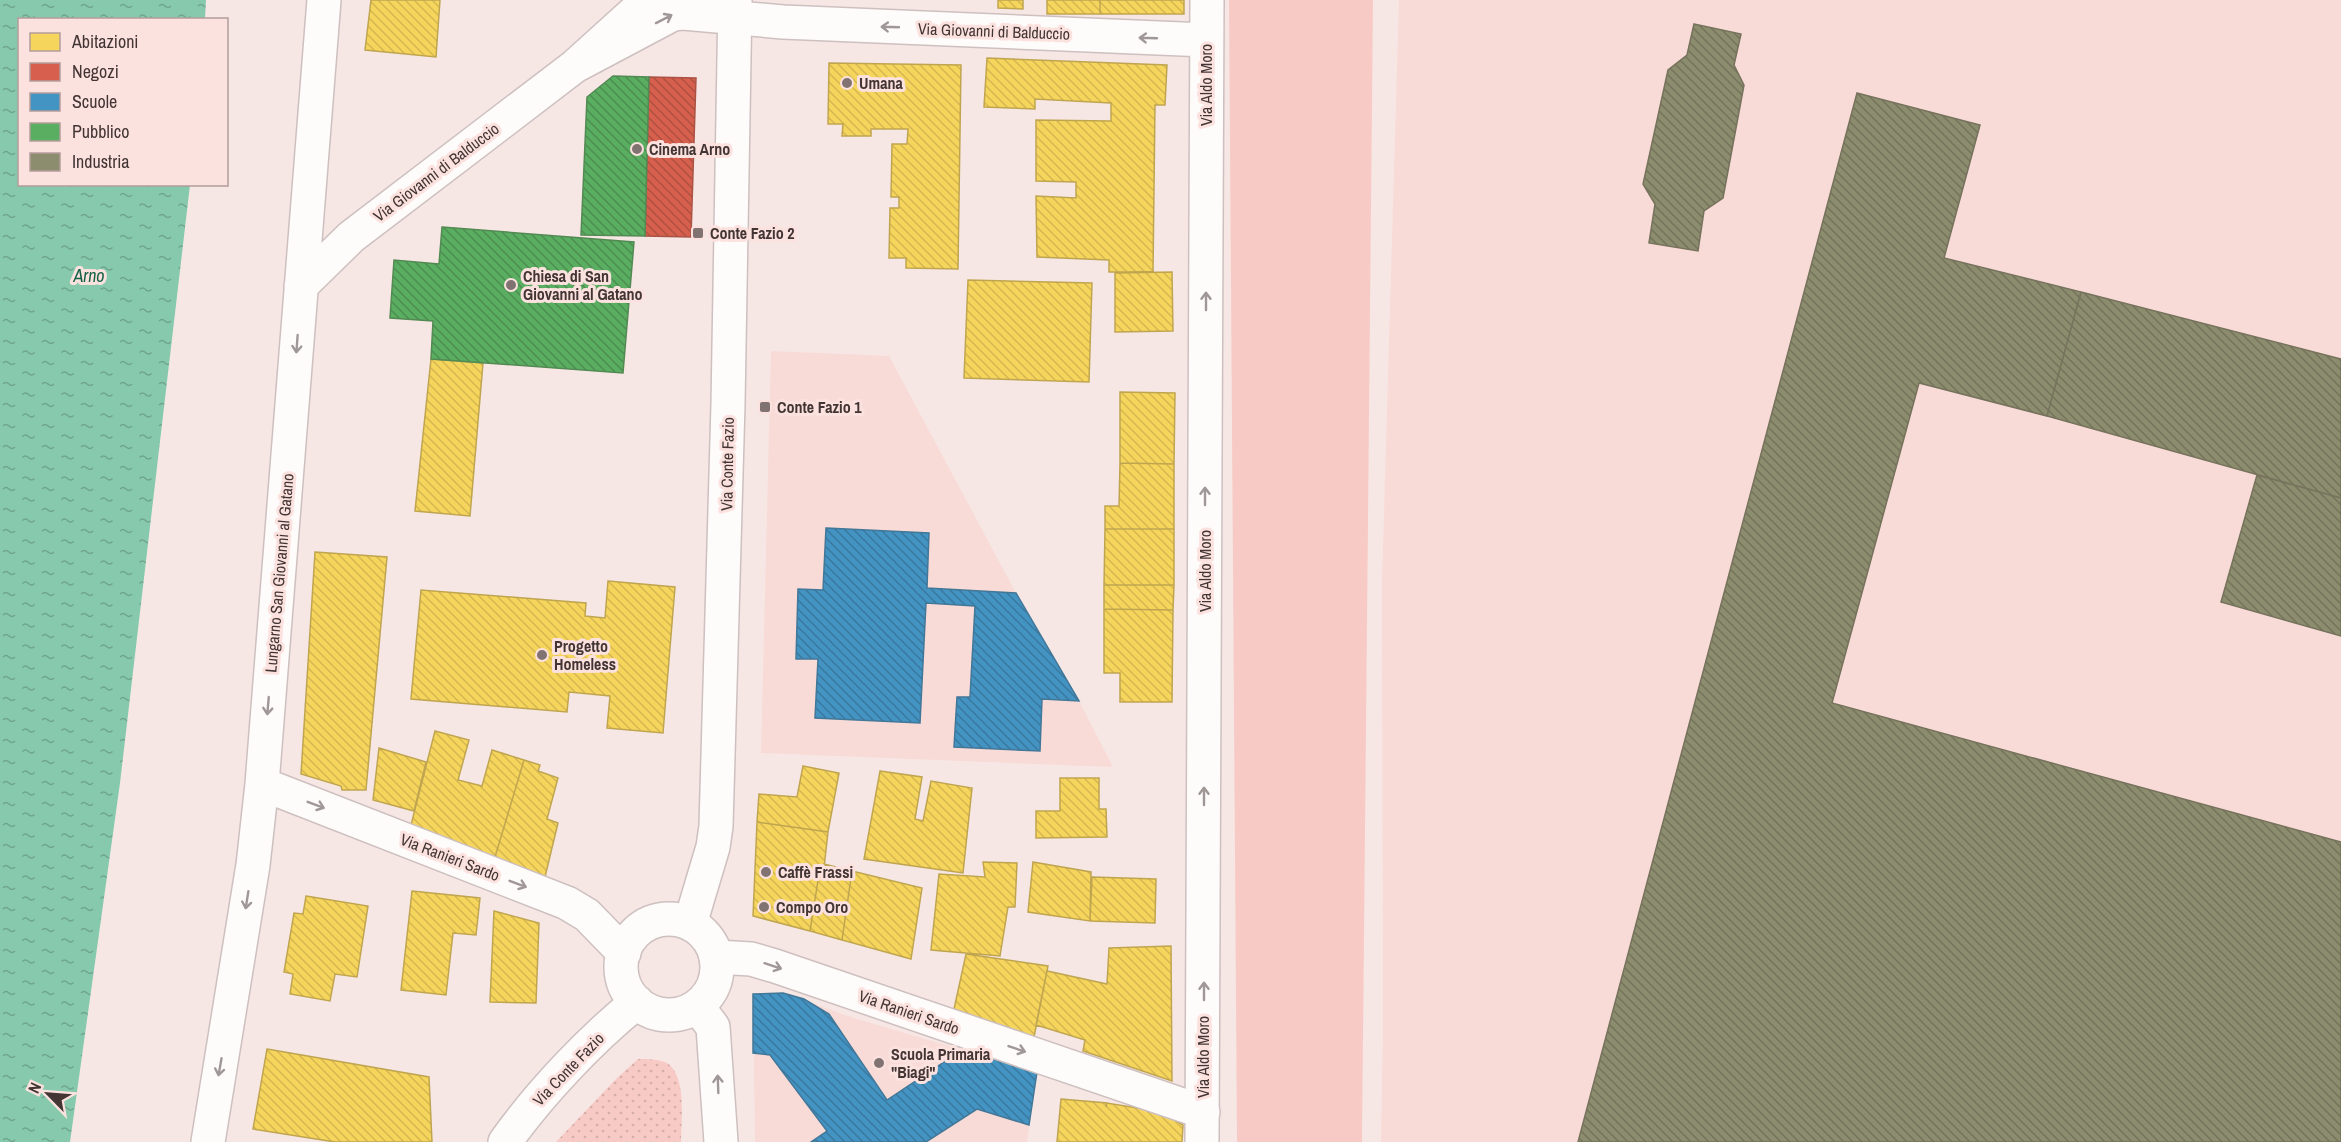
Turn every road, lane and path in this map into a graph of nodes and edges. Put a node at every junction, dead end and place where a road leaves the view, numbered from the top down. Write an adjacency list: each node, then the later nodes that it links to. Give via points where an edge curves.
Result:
1 (324, 0): 7 (street, Lungarno San Giovanni al Gatano)
2 (648, 0): 6 (street, Via Giovanni di Balduccio)
3 (1207, 0): 5 (street, Via Aldo Moro)
4 (735, 9): 5 (street, Via Giovanni di Balduccio, one-way to 4, via 783,22); 6 (street, Via Giovanni di Balduccio, one-way to 4, via 673,14); 9 (street, Via Conte Fazio, via 716,826)
5 (1206, 40): 14 (street, Via Aldo Moro, one-way to 5)
6 (575, 66): 7 (street, Via Giovanni di Balduccio, via 351,237)
7 (301, 286): 8 (street, Lungarno San Giovanni al Gatano, one-way to 8)
8 (262, 784): 10 (street, Via Ranieri Sardo, one-way to 10, via 567,903 587,915); 15 (street, Lungarno San Giovanni al Gatano, one-way to 15, via 253,865)
9 (690, 924): 10 (street, via 666,919 650,923 631,938); 11 (street, via 709,940)
10 (624, 953): 12 (street, via 623,979)
11 (716, 957): 13 (street, via 714,984); 14 (street, Via Ranieri Sardo, one-way to 14, via 751,958)
12 (637, 1002): 13 (street, via 663,1014 677,1014); 16 (street, Via Conte Fazio, via 532,1105)
13 (698, 1006): 17 (street, one-way to 13, via 713,1027)
14 (1202, 1127)
15 (208, 1142)
16 (505, 1142)
17 (720, 1142)

